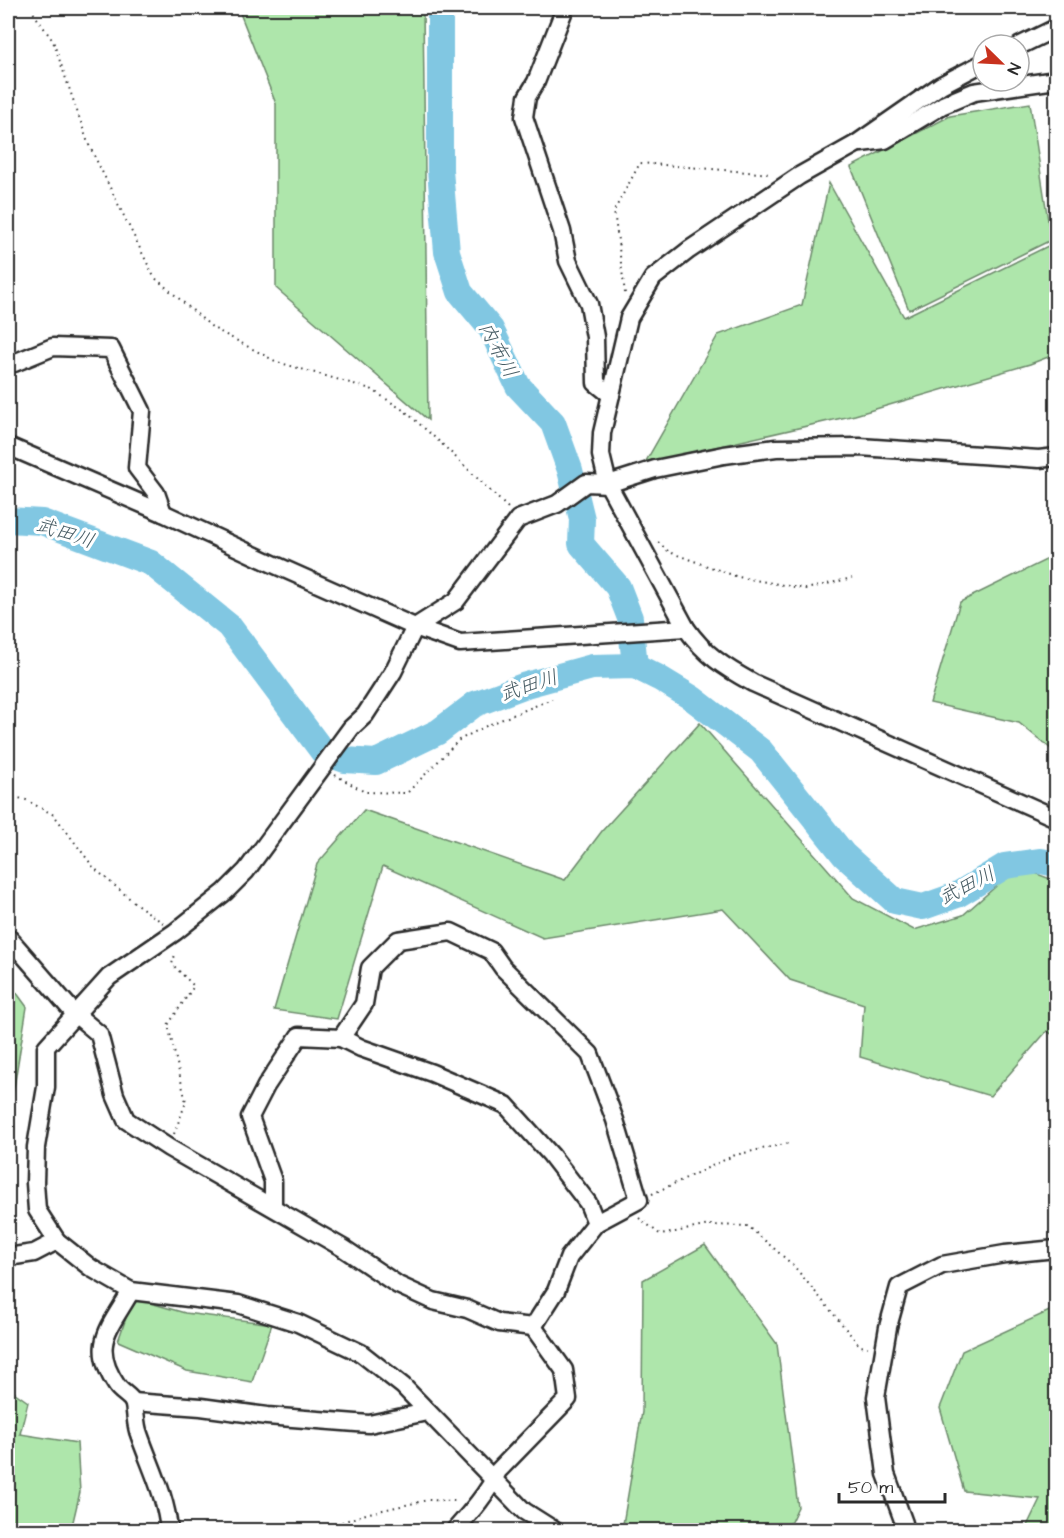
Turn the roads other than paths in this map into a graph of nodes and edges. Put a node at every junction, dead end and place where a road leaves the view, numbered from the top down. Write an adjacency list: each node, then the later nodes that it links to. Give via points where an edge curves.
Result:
1 (565, 8): 8 (street, via 527,97 524,117 562,231 568,261 590,304 596,383)
2 (1056, 28): 3 (street)
3 (1031, 40)
4 (971, 69): 6 (street, via 941,84)
5 (1056, 80): 6 (street, via 974,92 943,105 885,140)
6 (856, 144): 8 (street, via 799,176 653,278 629,318)
7 (8, 360): 12 (street, via 14,363 53,347 111,349 142,411 137,468 156,493)
8 (611, 395): 11 (street, via 601,455)
9 (8, 446): 12 (street)
10 (1056, 457): 11 (street, via 860,447 776,448 655,469)
11 (608, 484): 13 (street, via 586,483 557,504 518,519 456,601); 14 (street)
12 (163, 513): 13 (street)
13 (416, 627): 14 (street, via 460,644); 17 (street, via 365,715 351,728 246,871 175,932 109,977)
14 (677, 628): 15 (street, via 708,655 753,683)
15 (1056, 818)
16 (8, 937): 17 (street)
17 (74, 1013): 19 (street, via 99,1034 115,1095 126,1120); 21 (street, via 46,1047 46,1087 36,1147 37,1210)
18 (341, 1038): 19 (street, via 299,1036 250,1117 273,1181); 20 (street, via 506,1105 588,1203); 20 (street, via 364,1004 370,968 398,940 451,932 491,951 503,968 590,1054 615,1120 632,1204)
19 (273, 1206): 25 (street, via 398,1285 499,1323)
20 (596, 1223): 25 (street, via 568,1257 556,1291)
21 (57, 1241): 23 (street, via 34,1253); 24 (street, via 91,1268)
22 (1056, 1249): 32 (street, via 942,1265 899,1287 876,1397 886,1473)
23 (8, 1257)
24 (131, 1291): 26 (street, via 105,1336 102,1359 118,1387); 27 (street, via 238,1304 298,1323 361,1353)
25 (533, 1328): 28 (street, via 564,1370 568,1399 498,1471)
26 (133, 1402): 27 (street, via 369,1424); 29 (street, via 138,1432 159,1485)
27 (427, 1412): 28 (street)
28 (494, 1480): 30 (street); 31 (street, via 524,1511)
29 (170, 1530)
30 (455, 1530)
31 (554, 1530)
32 (903, 1530)

